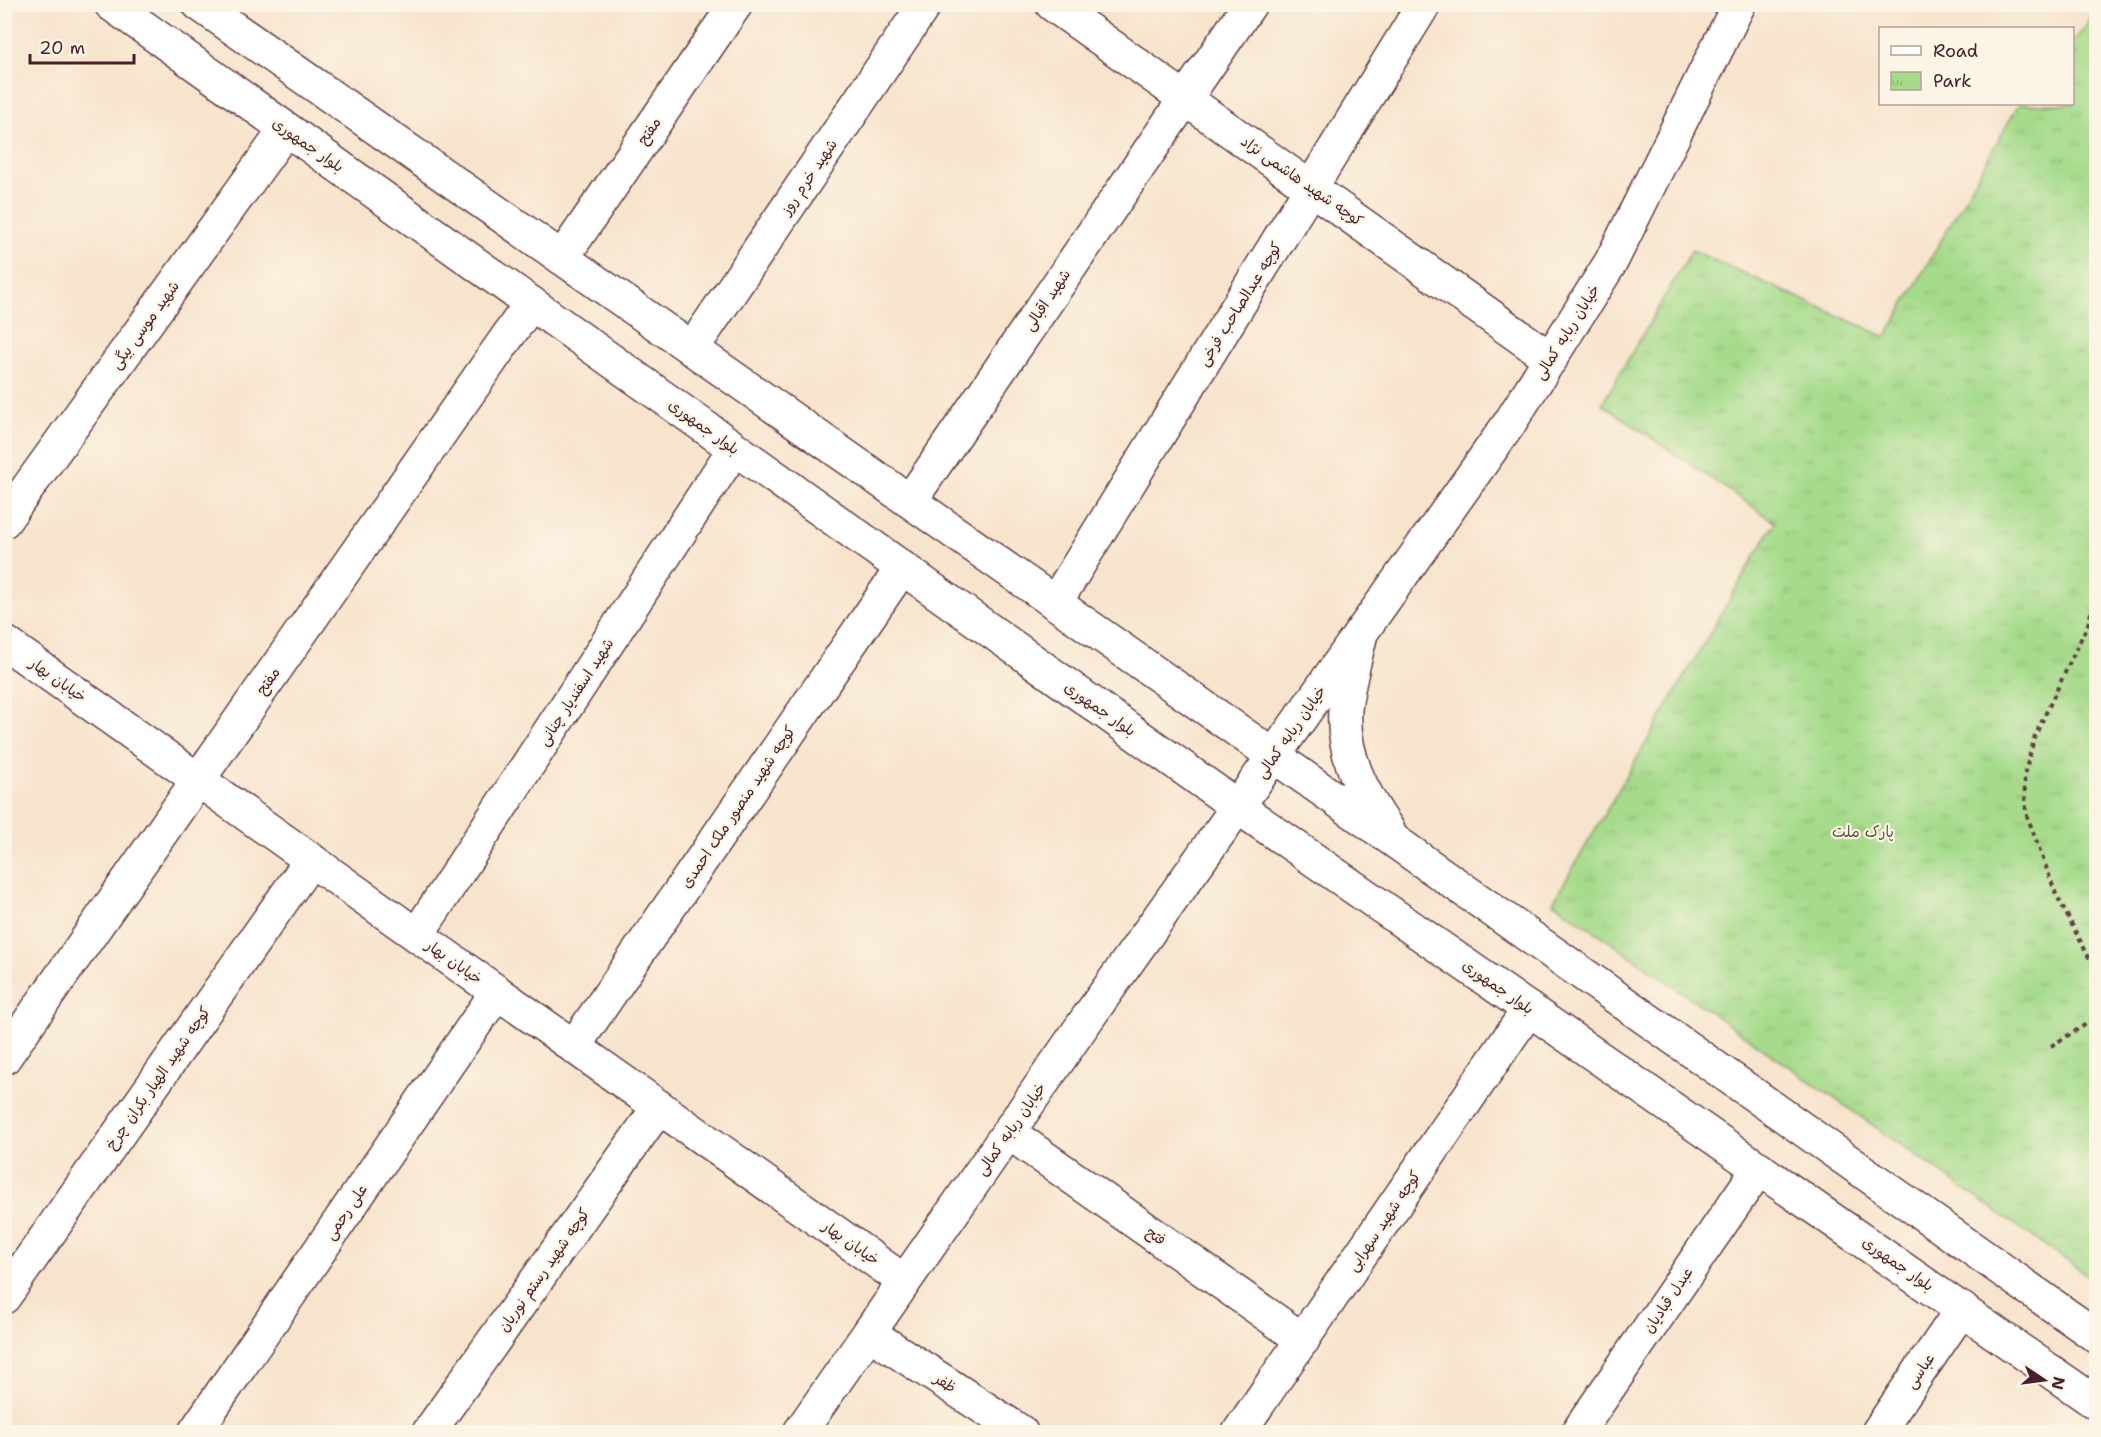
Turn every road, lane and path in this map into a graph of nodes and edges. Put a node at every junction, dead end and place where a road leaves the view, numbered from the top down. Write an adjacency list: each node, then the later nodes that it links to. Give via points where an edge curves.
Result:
1 (111, 4): 11 (street, بلوار جمهوری)
2 (199, 4): 13 (street)
3 (736, 4): 13 (street, مفتح)
4 (925, 4): 15 (street, شهید خرم روز)
5 (1052, 4): 9 (street, کوچه شهید هاشمی نژاد)
6 (1250, 4): 10 (street, شهید اقبالی)
7 (1424, 4): 12 (street, کوچه عبدالصاحب فرخی)
8 (1739, 4): 16 (street, خیابان ربابه کمالی, via 1611,262)
9 (1084, 14): 10 (street, کوچه شهید هاشمی نژاد)
10 (1185, 99): 12 (street, کوچه شهید هاشمی نژاد); 18 (street, شهید اقبالی)
11 (286, 129): 14 (street, بلوار جمهوری); 19 (street, شهید موسی بیگی)
12 (1311, 188): 16 (street, کوچه شهید هاشمی نژاد); 22 (street, کوچه عبدالصاحب فرخی)
13 (561, 258): 15 (street)
14 (531, 303): 17 (street, بلوار جمهوری); 26 (street, مفتح)
15 (692, 350): 18 (street)
16 (1551, 359): 23 (street, خیابان ربابه کمالی)
17 (735, 449): 20 (street, بلوار جمهوری); 30 (street, شهید اسفندیار چنانی)
18 (910, 501): 22 (street)
19 (4, 521)
20 (902, 568): 27 (street, بلوار جمهوری); 35 (street, کوچه شهید منصور ملک احمدی)
21 (2097, 595): 31 (path, via 2088,624 2035,736 2024,777 2026,813 2056,894)
22 (1055, 603): 25 (street)
23 (1361, 633): 25 (street, خیابان ربابه کمالی); 28 (street, via 1345,710 1348,753 1369,804)
24 (4, 642): 26 (street, خیابان بهار)
25 (1274, 756): 27 (street, خیابان ربابه کمالی); 28 (street)
26 (199, 780): 29 (street, خیابان بهار); 37 (street, مفتح)
27 (1238, 807): 33 (street, بلوار جمهوری); 39 (street, خیابان ربابه کمالی)
28 (1398, 843): 45 (street)
29 (311, 860): 30 (street, خیابان بهار); 42 (street, کوچه شهید الهیار بکران چرخ)
30 (417, 935): 32 (street, خیابان بهار)
31 (2097, 971)
32 (497, 992): 35 (street, خیابان بهار); 48 (street, علی رحمی)
33 (1529, 1008): 40 (street, بلوار جمهوری); 46 (street, کوچه شهید سهرابی)
34 (2097, 1018): 36 (path)
35 (573, 1046): 38 (street, خیابان بهار)
36 (2051, 1046)
37 (4, 1058)
38 (659, 1107): 41 (street, خیابان بهار); 49 (street, کوچه شهید رستم نوریان)
39 (1008, 1132): 41 (street, خیابان ربابه کمالی); 46 (street, فتح)
40 (1759, 1168): 43 (street, بلوار جمهوری); 53 (street, عبدل قبادیان)
41 (904, 1281): 44 (street, خیابان ربابه کمالی)
42 (4, 1297)
43 (1962, 1309): 47 (street, بلوار جمهوری); 54 (street, عباسی)
44 (869, 1333): 50 (street, خیابان ربابه کمالی); 51 (street, ظفر)
45 (2097, 1336)
46 (1303, 1340): 52 (street, کوچه شهید سهرابی)
47 (2097, 1402)
48 (195, 1432)
49 (429, 1432)
50 (800, 1432)
51 (1021, 1432)
52 (1239, 1432)
53 (1578, 1432)
54 (1878, 1432)

